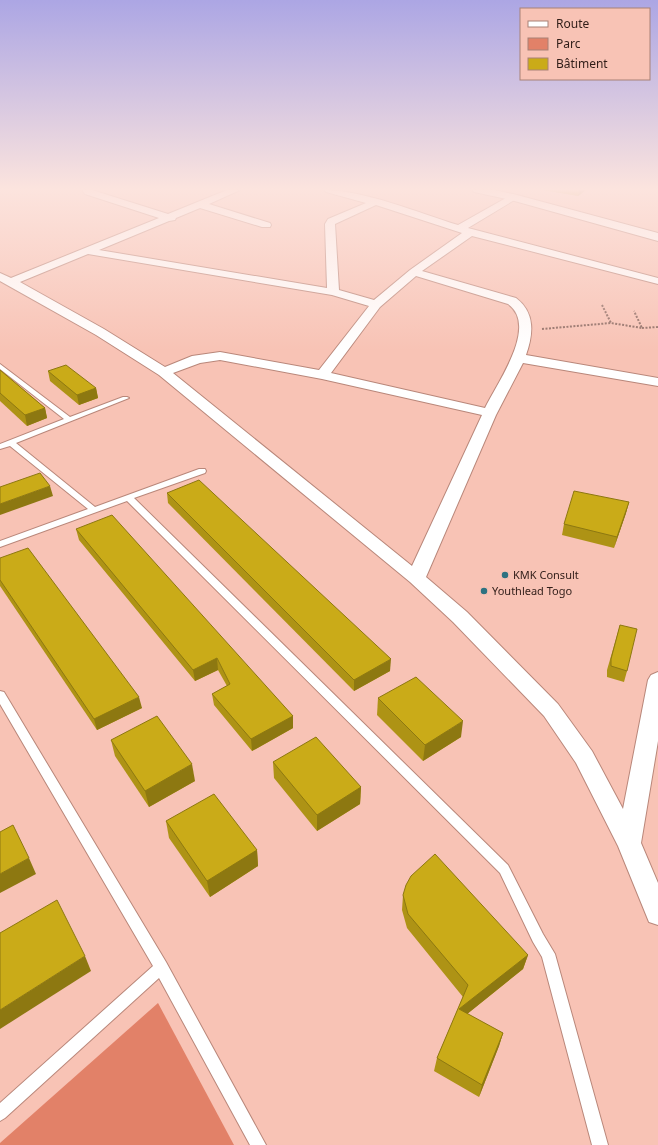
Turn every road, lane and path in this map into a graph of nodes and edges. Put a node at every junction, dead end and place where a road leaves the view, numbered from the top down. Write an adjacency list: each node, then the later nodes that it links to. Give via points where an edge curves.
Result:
1 (107, 243): 5 (street)
2 (331, 243): 9 (street)
3 (453, 243): 6 (street)
4 (515, 243): 8 (street)
5 (88, 251): 7 (street); 9 (street)
6 (414, 272): 10 (street); 16 (street, via 512,301 523,310)
7 (5, 279): 19 (street, via 100,332)
8 (658, 281)
9 (333, 292): 10 (street)
10 (376, 304): 20 (street)
11 (602, 305): 13 (path)
12 (634, 311): 15 (path)
13 (611, 323): 15 (path); 16 (path)
14 (658, 327): 15 (path)
15 (642, 328)
16 (525, 331): 17 (street)
17 (518, 358): 21 (street); 23 (street)
18 (0, 366): 24 (lane)
19 (164, 372): 20 (street, via 197,359 220,356); 31 (street)
20 (322, 376): 23 (street)
21 (658, 382)
22 (125, 398): 24 (lane)
23 (490, 413): 31 (street)
24 (69, 420): 25 (lane)
25 (11, 443): 26 (lane); 29 (lane)
26 (0, 447)
27 (202, 471): 28 (lane)
28 (128, 498): 29 (lane); 39 (lane, via 504,869 548,954)
29 (94, 510): 30 (lane)
30 (0, 544)
31 (416, 578): 34 (street, via 460,617 551,710 584,757)
32 (658, 680): 34 (street)
33 (0, 695): 36 (lane)
34 (629, 843): 35 (street)
35 (658, 913)
36 (161, 967): 37 (lane); 38 (lane)
37 (0, 1113)
38 (258, 1145)
39 (600, 1145)

